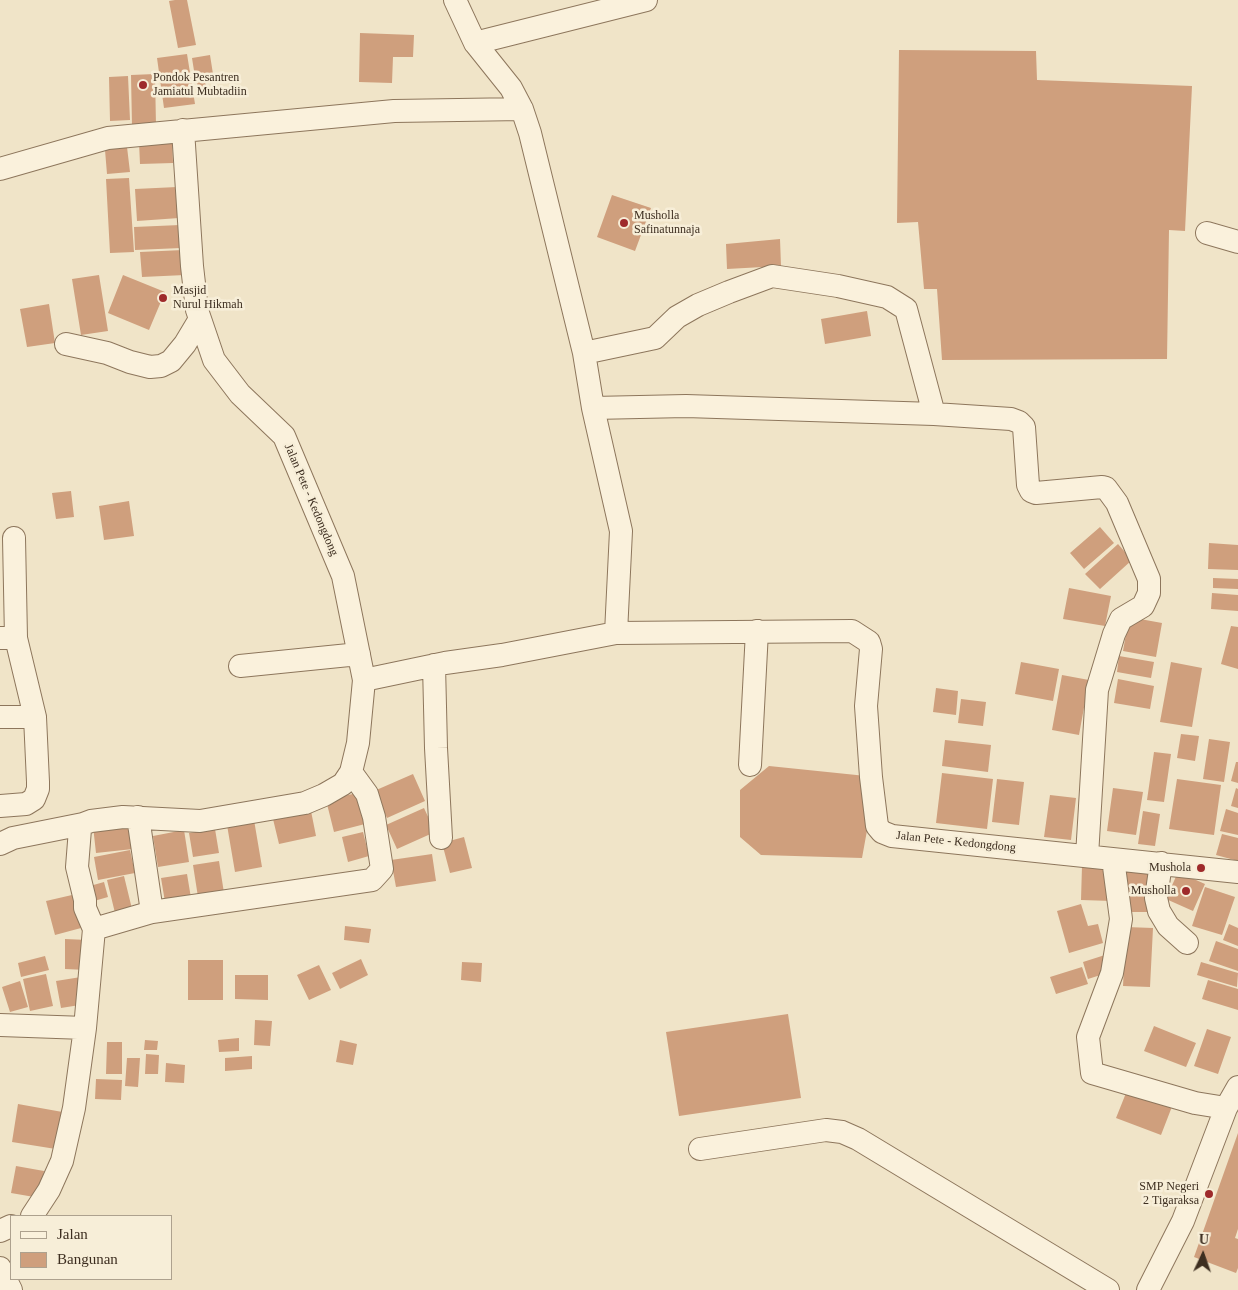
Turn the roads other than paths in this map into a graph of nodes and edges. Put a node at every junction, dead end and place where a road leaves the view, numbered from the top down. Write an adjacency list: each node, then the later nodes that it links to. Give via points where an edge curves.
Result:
1 (456, 0): 3 (street)
2 (646, 0): 3 (street)
3 (475, 43): 4 (street, via 511,88)
4 (522, 109): 5 (street, via 394,111); 11 (street)
5 (183, 130): 6 (street, via 108,138); 9 (street, Jalan Pete - Kedongdong, via 192,266)
6 (0, 169)
7 (1207, 233): 8 (street)
8 (1238, 242)
9 (200, 319): 10 (street, via 171,361 161,366 150,367); 18 (street, Jalan Pete - Kedongdong, via 214,360 240,394 284,436 343,576)
10 (66, 344)
11 (584, 353): 12 (street); 13 (street, via 655,338 677,317 698,305 772,276 838,286 887,297 906,309)
12 (593, 408): 13 (street, via 686,406); 16 (street, via 621,531)
13 (934, 414): 31 (street, via 1019,422 1024,427 1031,491 1106,488 1117,503 1148,579 1149,593 1143,606 1121,619 1096,690)
14 (14, 538): 17 (street)
15 (757, 631): 16 (street, Jalan Pete - Kedongdong); 24 (street); 31 (street, Jalan Pete - Kedongdong, via 852,631 868,642 871,649 866,706 871,777 877,826 882,832 892,836)
16 (616, 633): 19 (street, Jalan Pete - Kedongdong)
17 (8, 638): 23 (street)
18 (359, 654): 20 (street); 21 (street, Jalan Pete - Kedongdong)
19 (434, 665): 21 (street, Jalan Pete - Kedongdong); 29 (street)
20 (240, 666)
21 (364, 680): 25 (street, via 358,743)
22 (0, 716): 23 (street)
23 (35, 717): 26 (street, via 38,789 26,804)
24 (750, 765)
25 (351, 772): 27 (street, via 343,784 304,803 200,821); 35 (street, via 367,794 374,817 382,869 372,880)
26 (0, 806)
27 (138, 817): 28 (street); 35 (street)
28 (83, 824): 30 (street, via 13,838); 36 (street, via 77,867 85,908)
29 (441, 838)
30 (0, 844)
31 (1088, 856): 32 (street, Jalan Pete - Kedongdong)
32 (1113, 859): 33 (street, Jalan Pete - Kedongdong); 40 (street, via 1121,919 1112,973 1088,1037 1092,1073 1195,1103)
33 (1161, 864): 34 (street, Jalan Pete - Kedongdong); 37 (street, via 1156,898 1159,911 1168,926)
34 (1238, 872)
35 (152, 912): 36 (street)
36 (94, 929): 39 (street)
37 (1187, 943)
38 (0, 1025): 39 (street)
39 (86, 1028): 42 (street, via 74,1108 62,1160 49,1190)
40 (1235, 1095): 46 (street, via 1183,1221)
41 (700, 1149): 45 (street, via 826,1130 842,1132)
42 (33, 1215)
43 (0, 1268): 44 (street)
44 (11, 1290)
45 (1108, 1290)
46 (1148, 1290)

